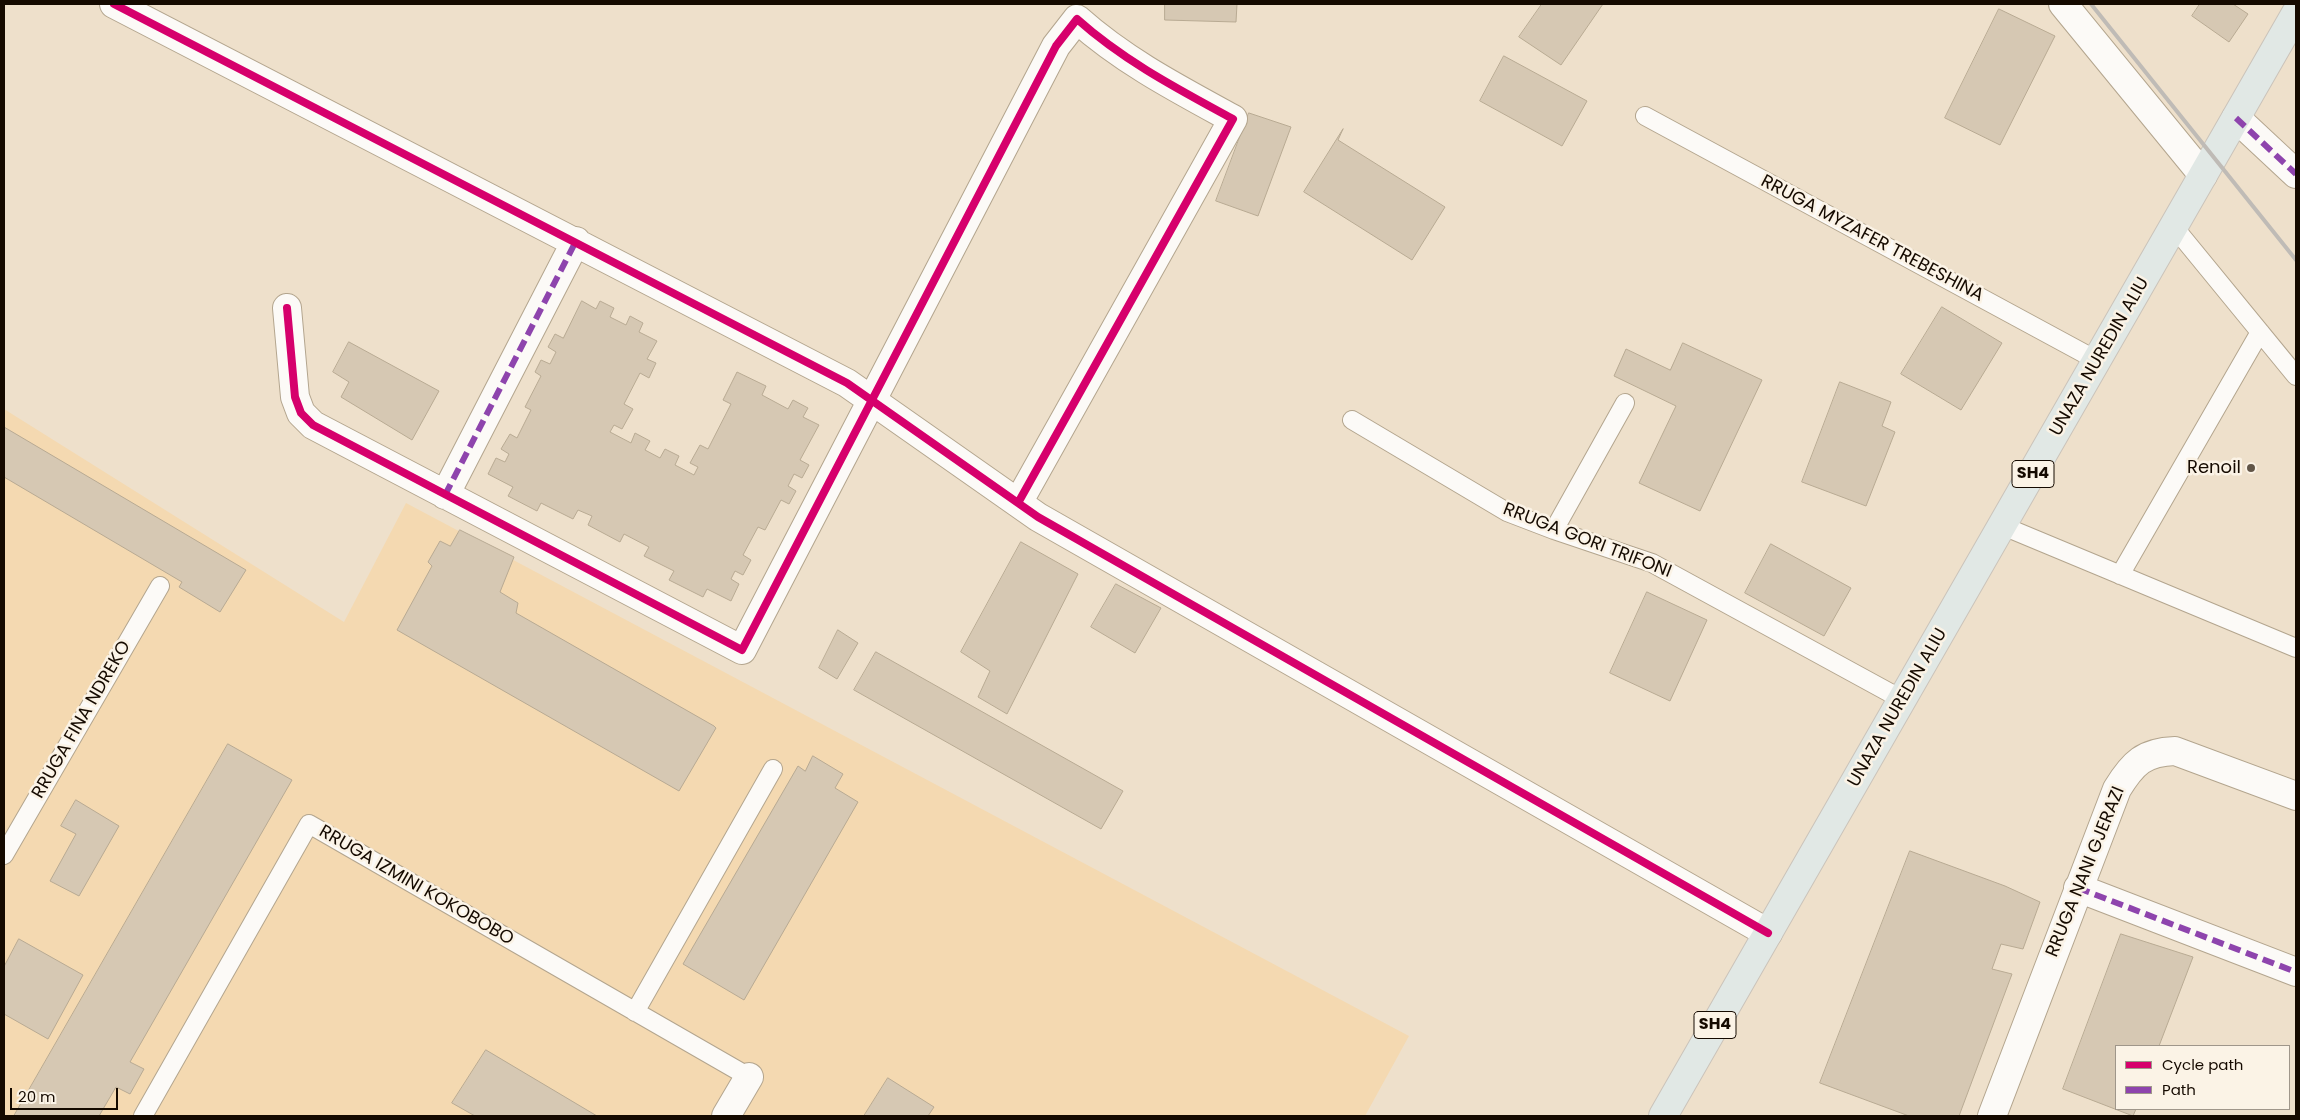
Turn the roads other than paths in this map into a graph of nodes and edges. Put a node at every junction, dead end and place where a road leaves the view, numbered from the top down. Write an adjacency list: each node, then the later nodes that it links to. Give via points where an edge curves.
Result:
1 (114, 4): 9 (street)
2 (2063, 4): 7 (street)
3 (2296, 13): 5 (main road, UNAZA NUREDIN ALIU / SH4)
4 (1645, 116): 12 (lane, RRUGA MYZAFER TREBESHINA)
5 (2236, 118): 6 (street); 7 (main road, UNAZA NUREDIN ALIU / SH4)
6 (2296, 174)
7 (2203, 175): 8 (main road, UNAZA NUREDIN ALIU / SH4)
8 (2174, 227): 11 (lane); 12 (main road, UNAZA NUREDIN ALIU / SH4)
9 (576, 241): 14 (street, via 847,383); 17 (street)
10 (287, 308): 17 (street, via 295,397 300,414 314,425)
11 (2260, 332): 13 (lane); 21 (lane)
12 (2098, 361): 19 (main road, UNAZA NUREDIN ALIU / SH4)
13 (2296, 376)
14 (873, 400): 17 (street, via 742,650); 18 (street); 18 (street, via 1056,46 1077,19 1104,43 1144,70 1233,119)
15 (1625, 403): 20 (lane)
16 (1352, 420): 20 (lane, RRUGA GORI TRIFONI, via 1507,512)
17 (445, 495)
18 (1018, 503): 29 (street)
19 (2003, 526): 21 (lane); 24 (main road, UNAZA NUREDIN ALIU / SH4)
20 (1554, 530): 24 (lane, RRUGA GORI TRIFONI, via 1652,562)
21 (2120, 575): 23 (lane)
22 (160, 586): 27 (lane, RRUGA FINA NDREKO)
23 (2296, 648)
24 (1903, 700): 29 (main road, UNAZA NUREDIN ALIU / SH4)
25 (773, 769): 31 (lane)
26 (2296, 796): 28 (street, RRUGA NANI GJERAZI, via 2175,750 2159,751 2142,758 2117,789)
27 (4, 855)
28 (2078, 888): 30 (street); 36 (street, RRUGA NANI GJERAZI)
29 (1768, 933): 35 (main road, SH4)
30 (2296, 972)
31 (635, 1012): 32 (lane, RRUGA IZMINI KOKOBOBO); 33 (lane, RRUGA IZMINI KOKOBOBO, via 309,824)
32 (749, 1077): 34 (street, RRUGA IZMINI KOKOBOBO)
33 (142, 1116)
34 (726, 1116)
35 (1662, 1116)
36 (1992, 1116)

